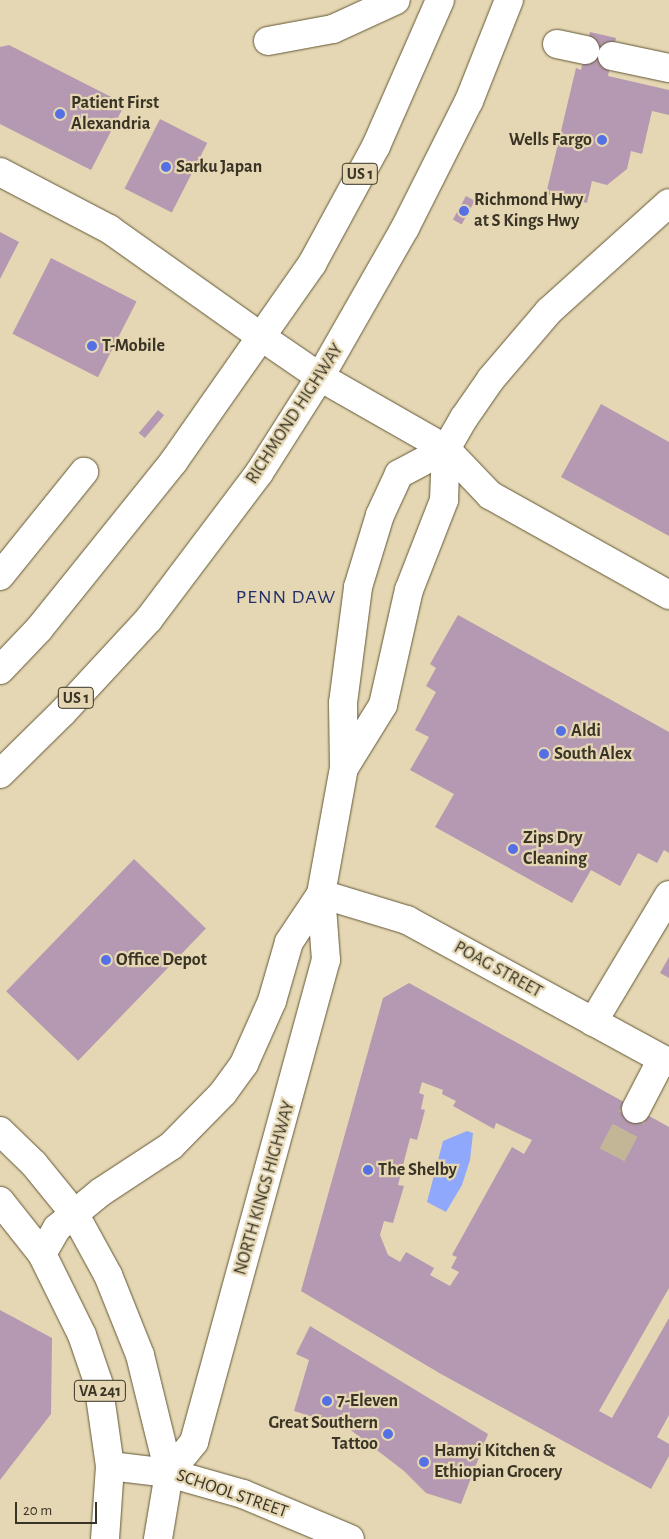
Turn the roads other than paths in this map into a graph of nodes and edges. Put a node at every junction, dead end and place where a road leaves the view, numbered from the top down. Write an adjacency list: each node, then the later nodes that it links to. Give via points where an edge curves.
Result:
1 (396, 0): 4 (main road, via 333,29)
2 (440, 0): 11 (main road, US 1, via 376,146 312,264)
3 (510, 0): 12 (main road, RICHMOND HIGHWAY / US 1, via 469,101 441,158 379,277)
4 (268, 41)
5 (557, 44): 6 (main road)
6 (585, 50)
7 (612, 56): 8 (main road)
8 (669, 68)
9 (0, 172): 11 (main road, via 110,229)
10 (669, 204): 13 (main road, via 549,311 491,379)
11 (263, 338): 12 (main road); 17 (main road, US 1, via 168,469 39,630)
12 (320, 377): 13 (main road); 19 (main road, RICHMOND HIGHWAY / US 1, via 259,473 149,619)
13 (446, 449): 16 (main road, via 490,496); 18 (main road, NORTH KINGS HIGHWAY, via 444,500 409,590 383,705); 18 (main road, NORTH KINGS HIGHWAY, via 399,474 370,546 358,588 350,638 343,703)
14 (84, 472): 15 (main road)
15 (0, 576)
16 (669, 596)
17 (0, 670)
18 (344, 768): 20 (main road, NORTH KINGS HIGHWAY)
19 (0, 774)
20 (321, 894): 22 (main road, POAG STREET, via 407,920); 27 (main road, NORTH KINGS HIGHWAY, via 289,942 272,1001 244,1064 223,1093 171,1146); 30 (main road, NORTH KINGS HIGHWAY, via 326,960 300,1063 194,1442)
21 (669, 895): 22 (main road)
22 (593, 1022): 23 (main road, POAG STREET)
23 (665, 1061): 24 (main road)
24 (636, 1109)
25 (0, 1131): 27 (main road, VA 241, via 34,1164)
26 (0, 1201): 28 (main road, VA 241)
27 (74, 1213): 28 (main road, NORTH KINGS HIGHWAY, via 57,1228); 30 (main road, VA 241, via 108,1275 140,1355)
28 (42, 1254): 29 (main road, VA 241, via 82,1335 98,1382)
29 (110, 1466): 30 (main road, SCHOOL STREET); 31 (main road, VA 241)
30 (169, 1472): 32 (main road, VA 241); 33 (main road, SCHOOL STREET, via 243,1494)
31 (105, 1539)
32 (158, 1539)
33 (350, 1539)

